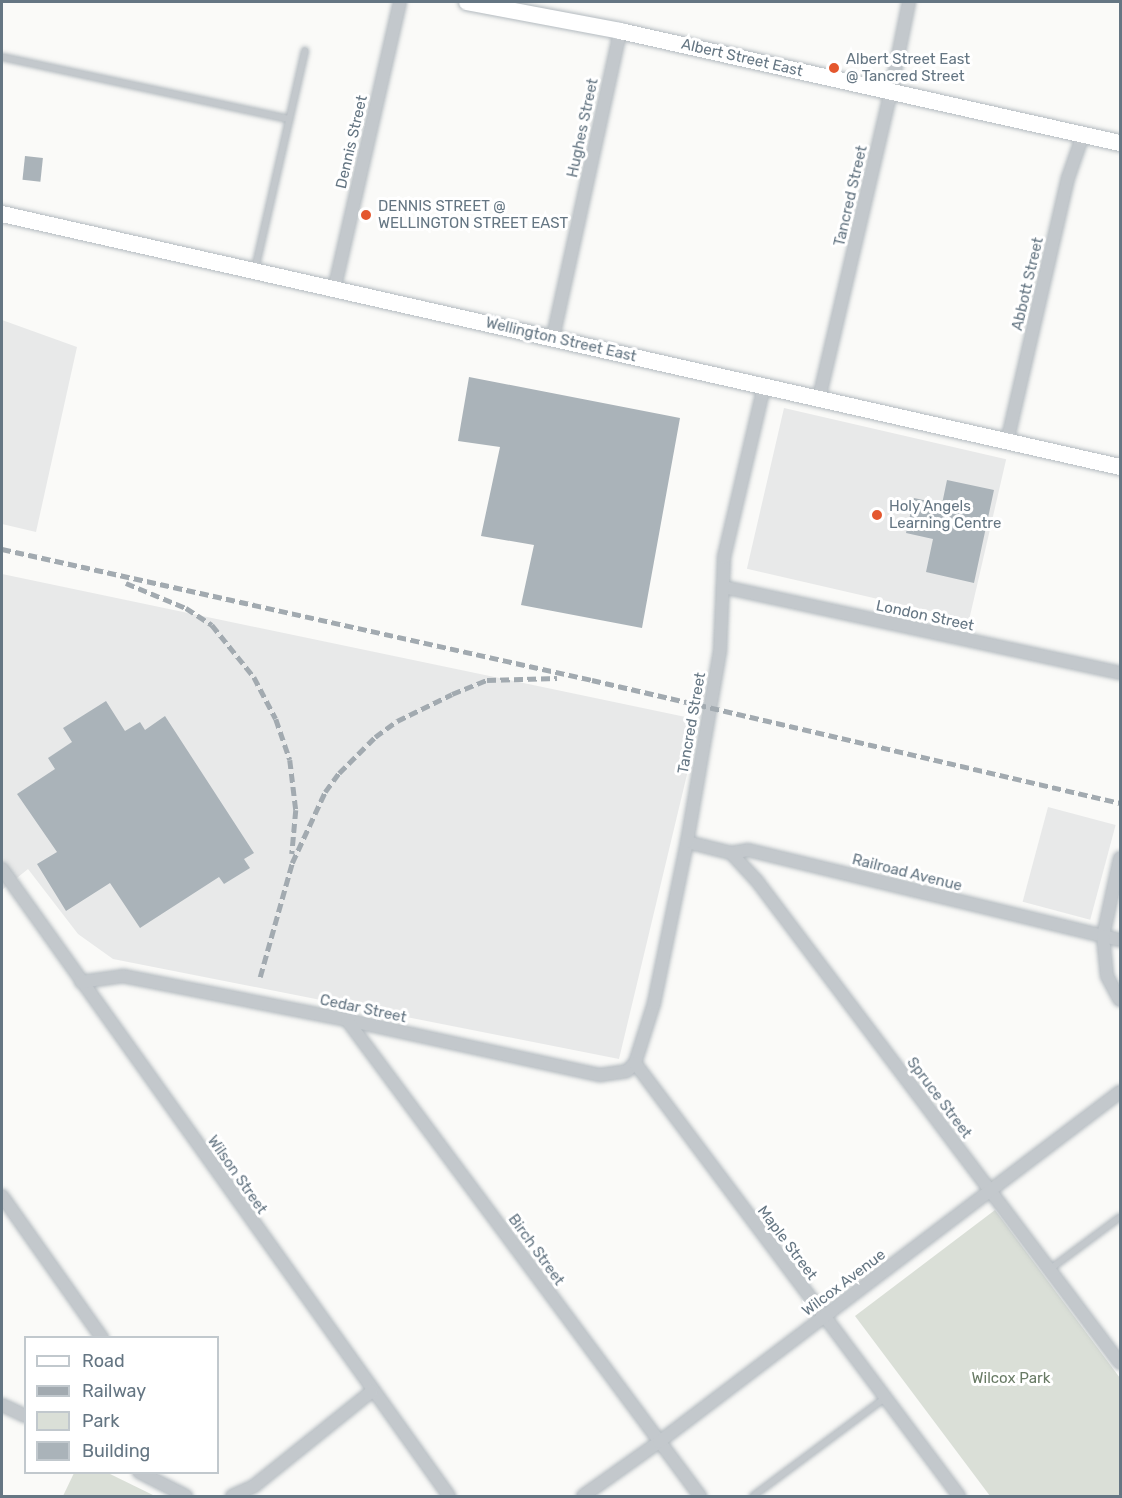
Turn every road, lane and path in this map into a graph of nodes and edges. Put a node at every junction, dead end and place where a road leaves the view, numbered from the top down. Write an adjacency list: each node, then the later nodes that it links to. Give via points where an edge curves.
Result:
1 (400, 2): 13 (street, Dennis Street)
2 (467, 2): 4 (main road, Albert Street East)
3 (909, 2): 7 (street, Tancred Street)
4 (620, 31): 7 (main road, Albert Street East); 14 (street, Hughes Street)
5 (305, 51): 8 (lane)
6 (2, 57): 8 (lane)
7 (891, 91): 9 (main road, Albert Street East); 16 (street, Tancred Street)
8 (290, 119): 12 (lane)
9 (1083, 135): 10 (main road, Albert Street East); 17 (street, Abbott Street, via 1068,178)
10 (1120, 143)
11 (2, 214): 12 (main road, Wellington Street East)
12 (254, 270): 13 (main road, Wellington Street East)
13 (334, 290): 14 (main road, Wellington Street East)
14 (553, 338): 15 (main road, Wellington Street East)
15 (764, 386): 16 (main road, Wellington Street East); 19 (street, Tancred Street, via 724,557)
16 (819, 398): 17 (main road, Wellington Street East)
17 (1007, 442): 18 (main road, Wellington Street East)
18 (1120, 467)
19 (723, 587): 20 (street, London Street); 21 (street, Tancred Street, via 720,650)
20 (1120, 674)
21 (687, 842): 22 (street, Railroad Avenue); 30 (street, Tancred Street, via 654,1003)
22 (731, 853): 25 (street, Railroad Avenue, via 748,850); 32 (street, Spruce Street, via 757,881)
23 (1120, 858): 25 (street)
24 (2, 869): 27 (street, Wilson Street)
25 (1103, 936): 26 (street, Railroad Avenue); 28 (street, via 1107,976)
26 (1120, 940)
27 (81, 982): 29 (street, Cedar Street, via 123,976); 39 (street, Wilson Street)
28 (1120, 1000)
29 (347, 1020): 30 (street, Cedar Street, via 600,1075 627,1071); 43 (street, Birch Street)
30 (635, 1063): 36 (street, Maple Street)
31 (1120, 1092): 32 (street, Wilcox Avenue)
32 (991, 1192): 35 (street, Spruce Street); 36 (street, Wilcox Avenue)
33 (2, 1196): 37 (street)
34 (1120, 1217): 35 (lane)
35 (1050, 1269): 38 (street, Spruce Street)
36 (824, 1317): 40 (street, Maple Street); 43 (street, Wilcox Avenue)
37 (101, 1336)
38 (1120, 1363)
39 (372, 1391): 46 (street, via 254,1486); 47 (street, Wilson Street)
40 (885, 1398): 50 (lane); 51 (street, Maple Street)
41 (2, 1405): 42 (street)
42 (24, 1415)
43 (659, 1442): 48 (street, Wilcox Avenue); 49 (street, Birch Street)
44 (141, 1474): 45 (street)
45 (186, 1497)
46 (232, 1497)
47 (449, 1497)
48 (583, 1497)
49 (700, 1497)
50 (753, 1497)
51 (960, 1497)

